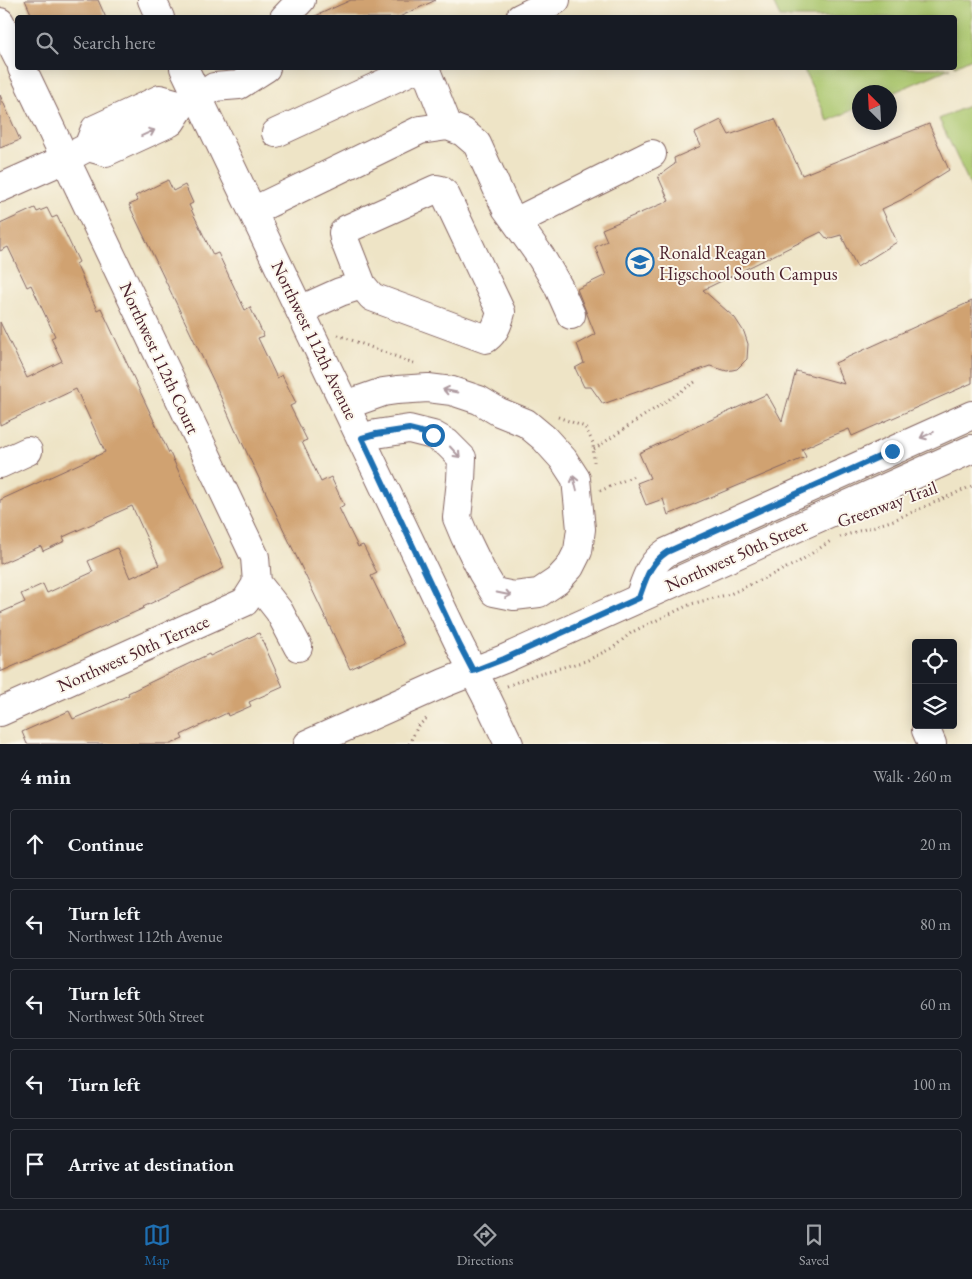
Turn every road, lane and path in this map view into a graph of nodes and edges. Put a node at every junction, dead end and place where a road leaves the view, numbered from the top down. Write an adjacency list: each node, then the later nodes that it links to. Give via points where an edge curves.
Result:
1 (152, 0): 5 (street)
2 (301, 0): 6 (street)
3 (311, 0): 7 (street)
4 (556, 0): 8 (street)
5 (159, 15)
6 (286, 15)
7 (308, 15)
8 (526, 15)
9 (0, 22): 10 (street)
10 (15, 52)
11 (23, 70): 19 (street, Northwest 112th Court)
12 (186, 70): 16 (street, Northwest 112th Avenue)
13 (263, 70): 16 (street, via 239,85)
14 (413, 70): 18 (street)
15 (426, 70): 17 (street)
16 (204, 89): 19 (street, via 172,122 106,152); 22 (street, Northwest 112th Avenue)
17 (448, 126): 22 (street, via 420,130); 23 (street, via 463,132 477,144 506,208)
18 (276, 133)
19 (77, 153): 21 (street); 42 (street, Northwest 112th Court, via 255,558)
20 (652, 154): 23 (street)
21 (0, 188)
22 (253, 211): 25 (street, Northwest 112th Avenue)
23 (516, 221): 26 (street, via 558,286)
24 (362, 285): 24 (street, via 372,297 486,339 493,334 501,312 445,194 436,189 343,233); 25 (street)
25 (300, 310): 30 (street, Northwest 112th Avenue)
26 (571, 315)
27 (333, 333): 28 (path)
28 (417, 364)
29 (698, 380): 34 (path)
30 (346, 405): 33 (street, Northwest 112th Avenue); 33 (street, one-way to 30, via 409,429 448,443 462,458 457,518 494,592 514,596 539,593 570,567 578,552 581,529 576,479 563,459 526,423 479,400 452,391 428,388 383,392)
31 (972, 415): 43 (street, one-way to 43, via 667,552 654,562)
32 (557, 416): 34 (path, via 585,427)
33 (362, 438): 45 (street, Northwest 112th Avenue)
34 (594, 449): 38 (path)
35 (972, 449): 43 (street, Northwest 50th Street)
36 (28, 450): 37 (street)
37 (0, 464)
38 (594, 465)
39 (634, 476): 41 (path)
40 (972, 486): 46 (path, Greenway Trail, via 894,520 836,538 797,563 730,594 691,604 632,632 614,647 586,661 537,674)
41 (597, 492)
42 (257, 583): 44 (street, via 279,610); 47 (street, Northwest 50th Terrace, via 245,602)
43 (639, 598): 45 (street, Northwest 50th Street)
44 (298, 646)
45 (473, 671): 49 (street, Northwest 50th Street); 51 (street, Northwest 112th Avenue)
46 (515, 684)
47 (0, 712)
48 (430, 717): 50 (path, via 418,726)
49 (308, 744)
50 (408, 744)
51 (509, 744)

